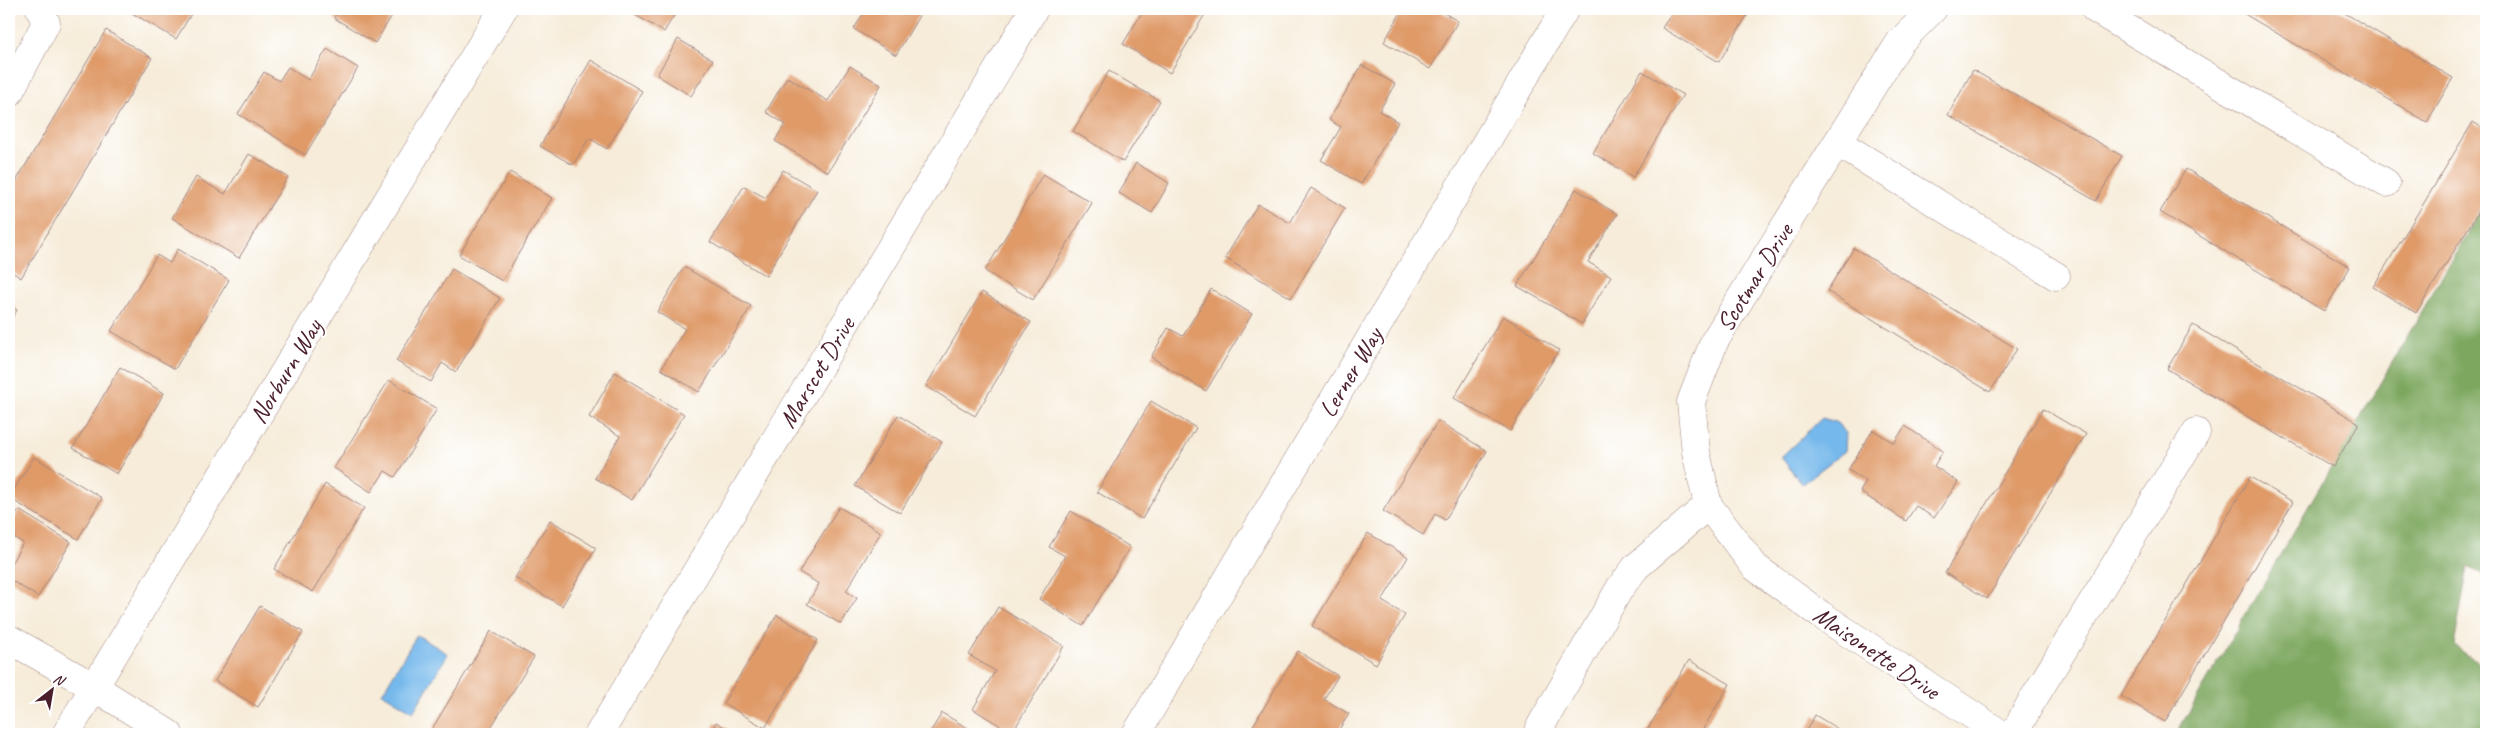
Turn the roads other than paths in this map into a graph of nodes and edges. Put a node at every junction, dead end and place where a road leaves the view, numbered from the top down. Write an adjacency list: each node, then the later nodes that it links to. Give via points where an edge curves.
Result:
1 (40, 9): 7 (street, via 46,23)
2 (503, 9): 15 (street, Norburn Way)
3 (1034, 9): 20 (street, Marscot Drive)
4 (1565, 9): 21 (street, Lerner Way)
5 (1933, 9): 8 (street, Scotmar Drive, via 1900,42)
6 (2095, 9): 9 (street)
7 (9, 93)
8 (1838, 143): 10 (street); 12 (street, Scotmar Drive, via 1714,342 1692,402 1696,452)
9 (2386, 183)
10 (2056, 276)
11 (2196, 432): 23 (street)
12 (1708, 505): 13 (street, Scotmar Drive); 17 (street, via 1636,568 1620,588)
13 (1755, 567): 16 (street, Maisonette Drive)
14 (9, 639): 15 (street)
15 (94, 688): 18 (street, Norburn Way); 19 (street)
16 (1972, 726): 22 (street, Maisonette Drive)
17 (1540, 727)
18 (66, 734)
19 (169, 734)
20 (598, 734)
21 (1136, 734)
22 (2000, 734)
23 (2014, 734)

